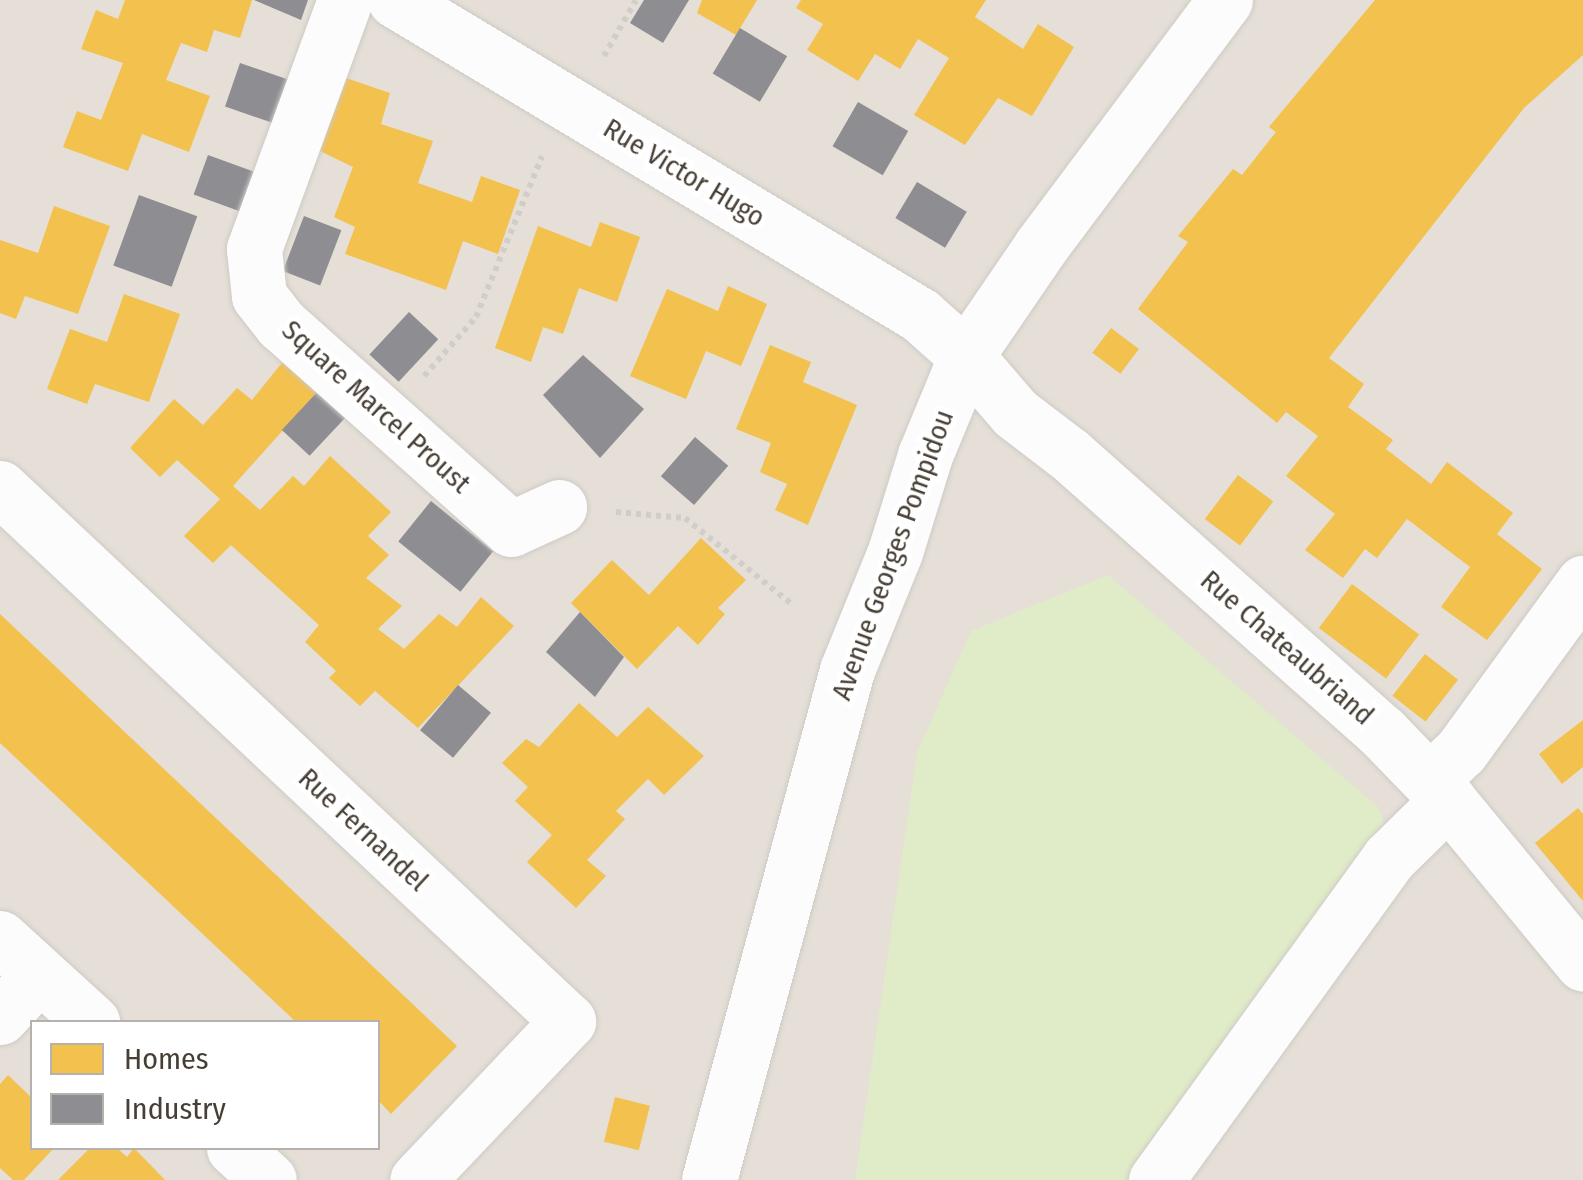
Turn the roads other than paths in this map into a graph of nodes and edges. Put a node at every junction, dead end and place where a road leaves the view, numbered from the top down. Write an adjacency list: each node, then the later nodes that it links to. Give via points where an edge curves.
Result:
1 (345, 0): 6 (street, Square Marcel Proust, via 254,249 255,284 282,324 511,529)
2 (395, 0): 4 (street, Rue Victor Hugo, via 920,315)
3 (1225, 0): 4 (street, Avenue Georges Pompidou)
4 (966, 356): 8 (street, Rue Chateaubriand, via 1015,413 1084,467); 17 (street, Avenue Georges Pompidou, via 847,670)
5 (0, 488): 16 (street, Rue Fernandel, via 568,1021)
6 (559, 507)
7 (1583, 583): 8 (street)
8 (1439, 790): 10 (street, Rue Chateaubriand); 18 (street)
9 (0, 938): 11 (street)
10 (1583, 964)
11 (39, 976): 12 (street); 13 (street)
12 (0, 1016)
13 (90, 1020)
14 (236, 1150): 15 (street)
15 (269, 1180)
16 (417, 1180)
17 (709, 1180)
18 (1156, 1180)

